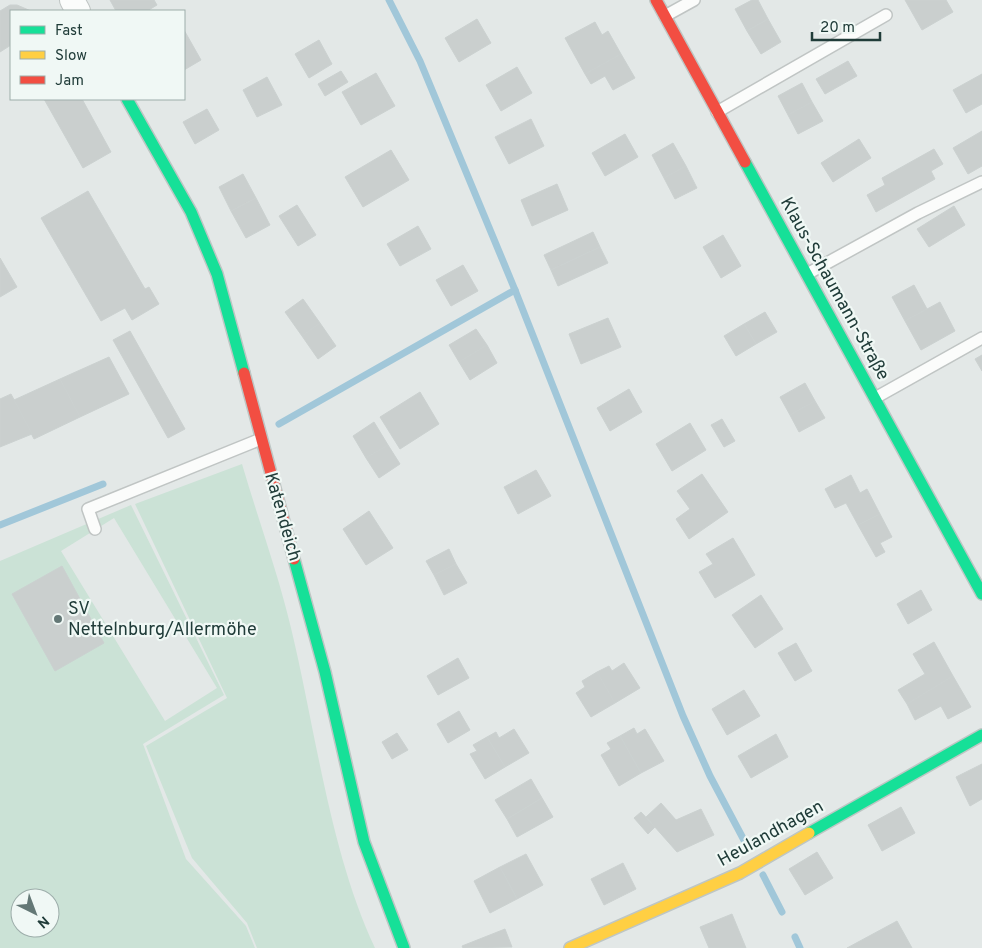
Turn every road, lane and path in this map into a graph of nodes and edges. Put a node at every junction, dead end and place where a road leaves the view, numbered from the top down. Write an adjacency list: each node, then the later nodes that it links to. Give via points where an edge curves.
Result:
1 (656, 0): 4 (street, Klaus-Schaumann-Straße)
2 (694, 0): 4 (lane)
3 (886, 15): 6 (lane)
4 (664, 16): 6 (street, Klaus-Schaumann-Straße)
5 (128, 100): 11 (street, Katendeich, via 191,212 212,259)
6 (717, 112): 8 (street, Klaus-Schaumann-Straße)
7 (982, 182): 8 (lane)
8 (806, 274): 10 (street, Klaus-Schaumann-Straße)
9 (982, 338): 10 (lane)
10 (875, 398): 13 (street, Klaus-Schaumann-Straße)
11 (262, 440): 12 (lane, via 88,509); 15 (street, Katendeich, via 325,672 364,842)
12 (95, 530)
13 (982, 594)
14 (982, 735): 16 (street, Heulandhagen, via 740,873)
15 (404, 948)
16 (570, 948)

